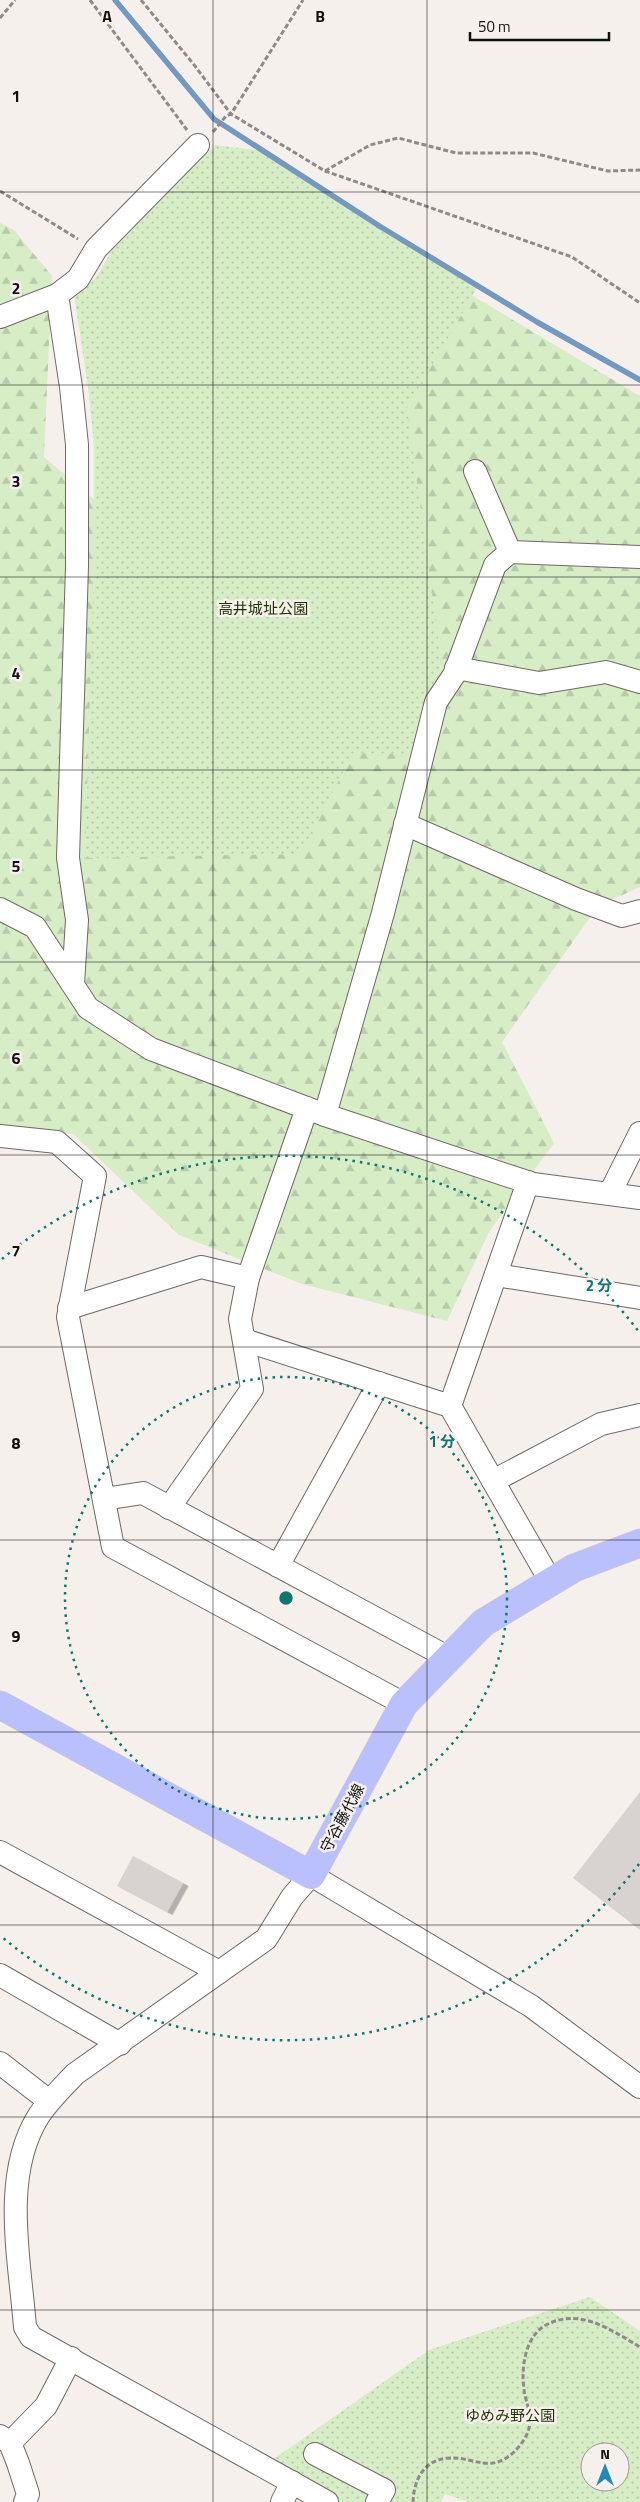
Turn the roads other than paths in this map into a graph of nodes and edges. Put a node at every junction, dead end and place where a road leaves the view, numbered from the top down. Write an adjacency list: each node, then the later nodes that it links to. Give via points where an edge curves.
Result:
1 (204, 140): 2 (street, via 96,250 78,279)
2 (57, 295): 3 (street); 12 (street, via 72,387 77,445 77,566 68,858 77,920)
3 (0, 317)
4 (475, 471): 5 (street)
5 (510, 552): 6 (street); 7 (street, via 495,565)
6 (640, 557)
7 (456, 668): 8 (street, via 539,684 606,672); 9 (street, via 436,702)
8 (640, 682)
9 (405, 824): 11 (street, via 576,899 622,916); 13 (street, via 382,913)
10 (0, 909): 12 (street, via 34,927)
11 (640, 911)
12 (73, 984): 13 (street, via 88,1008 151,1049)
13 (316, 1111): 16 (street); 20 (street)
14 (640, 1133): 17 (street)
15 (0, 1136): 22 (street, via 57,1142 95,1176)
16 (528, 1182): 17 (street); 19 (street)
17 (610, 1193): 18 (street)
18 (640, 1198)
19 (496, 1276): 21 (street); 25 (street)
20 (248, 1278): 22 (street, via 201,1267); 23 (street, via 240,1319)
21 (640, 1298)
22 (70, 1308): 28 (street, via 68,1318)
23 (244, 1340): 24 (street); 29 (street, via 252,1389)
24 (379, 1383): 25 (street); 31 (street)
25 (450, 1406): 27 (street)
26 (640, 1415): 27 (street, via 601,1424)
27 (493, 1481): 32 (street)
28 (104, 1499): 29 (street, via 143,1493); 34 (street, via 113,1547)
29 (170, 1508): 31 (street)
30 (640, 1543): 32 (main road, 守谷藤代線, via 574,1568)
31 (278, 1566): 33 (street)
32 (551, 1582): 33 (main road, 守谷藤代線, via 483,1623)
33 (449, 1658): 34 (main road, 守谷藤代線)
34 (404, 1704): 37 (main road, 守谷藤代線)
35 (0, 1705): 37 (main road)
36 (0, 1852): 38 (street)
37 (311, 1875): 38 (street, via 266,1939); 42 (street, via 532,2006)
38 (219, 1972): 40 (street)
39 (0, 1975): 40 (street)
40 (120, 2044): 43 (street, via 75,2074)
41 (0, 2063): 43 (street)
42 (640, 2088)
43 (49, 2101): 44 (street, via 37,2119 23,2152 16,2181 24,2327 30,2337)
44 (71, 2358): 45 (street, via 46,2406); 46 (street)
45 (5, 2440): 47 (street, via 28,2494)
46 (303, 2495): 48 (street, via 320,2457 384,2490)
47 (25, 2502)
48 (377, 2502)

